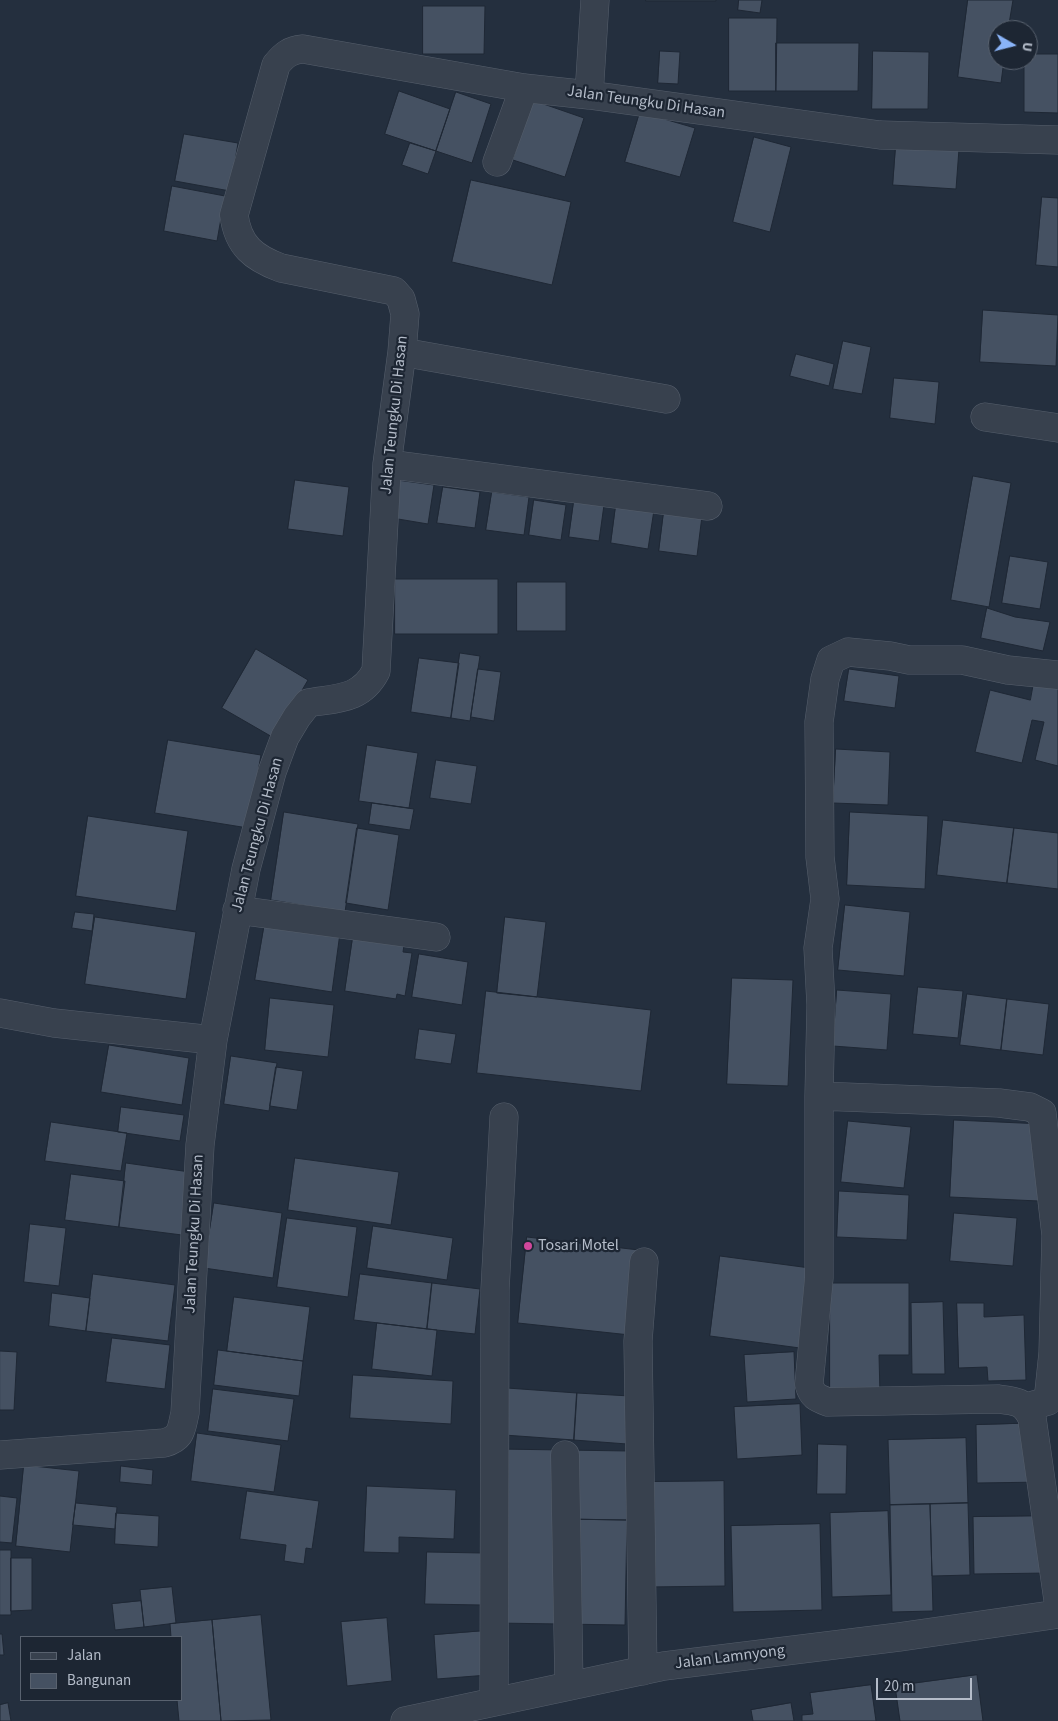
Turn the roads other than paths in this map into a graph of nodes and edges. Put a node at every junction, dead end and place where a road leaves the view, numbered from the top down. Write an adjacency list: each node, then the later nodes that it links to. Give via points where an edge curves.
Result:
1 (595, 0): 3 (street)
2 (524, 88): 3 (street, Jalan Teungku Di Hasan); 5 (street); 6 (street, Jalan Teungku Di Hasan, via 303,49 285,54 276,65 234,215 241,240 254,255 281,268 394,291 401,299 405,314)
3 (589, 95): 4 (street, Jalan Teungku Di Hasan, via 880,135)
4 (1058, 140)
5 (497, 162)
6 (402, 352): 7 (street); 10 (street, Jalan Teungku Di Hasan)
7 (666, 399)
8 (985, 417): 9 (street)
9 (1058, 428)
10 (387, 464): 11 (street); 13 (street, Jalan Teungku Di Hasan, via 376,671 360,691 349,696 308,702 296,718 272,772)
11 (708, 506)
12 (1058, 675): 17 (street, via 1008,670 962,660 909,660 848,652 831,660 819,722 820,857 825,899 818,948 821,1005)
13 (237, 910): 14 (street); 16 (street, Jalan Teungku Di Hasan)
14 (436, 937)
15 (0, 1013): 16 (street, via 54,1023)
16 (213, 1040): 21 (street, Jalan Teungku Di Hasan, via 200,1146 185,1413 180,1434 164,1443)
17 (818, 1096): 20 (street, via 819,1278 809,1384 811,1392 828,1402 998,1399 1015,1401); 20 (street, via 999,1103 1030,1107 1042,1113 1056,1235 1053,1353 1048,1401)
18 (504, 1116): 27 (street, via 495,1290)
19 (644, 1262): 25 (street, via 638,1341)
20 (1027, 1407): 23 (street, via 1032,1418)
21 (0, 1455)
22 (565, 1455): 26 (street)
23 (1058, 1600)
24 (1058, 1614): 25 (street, Jalan Lamnyong)
25 (643, 1671): 26 (street, Jalan Lamnyong)
26 (568, 1686): 27 (street, Jalan Lamnyong)
27 (494, 1701): 28 (street, Jalan Lamnyong)
28 (405, 1721)

